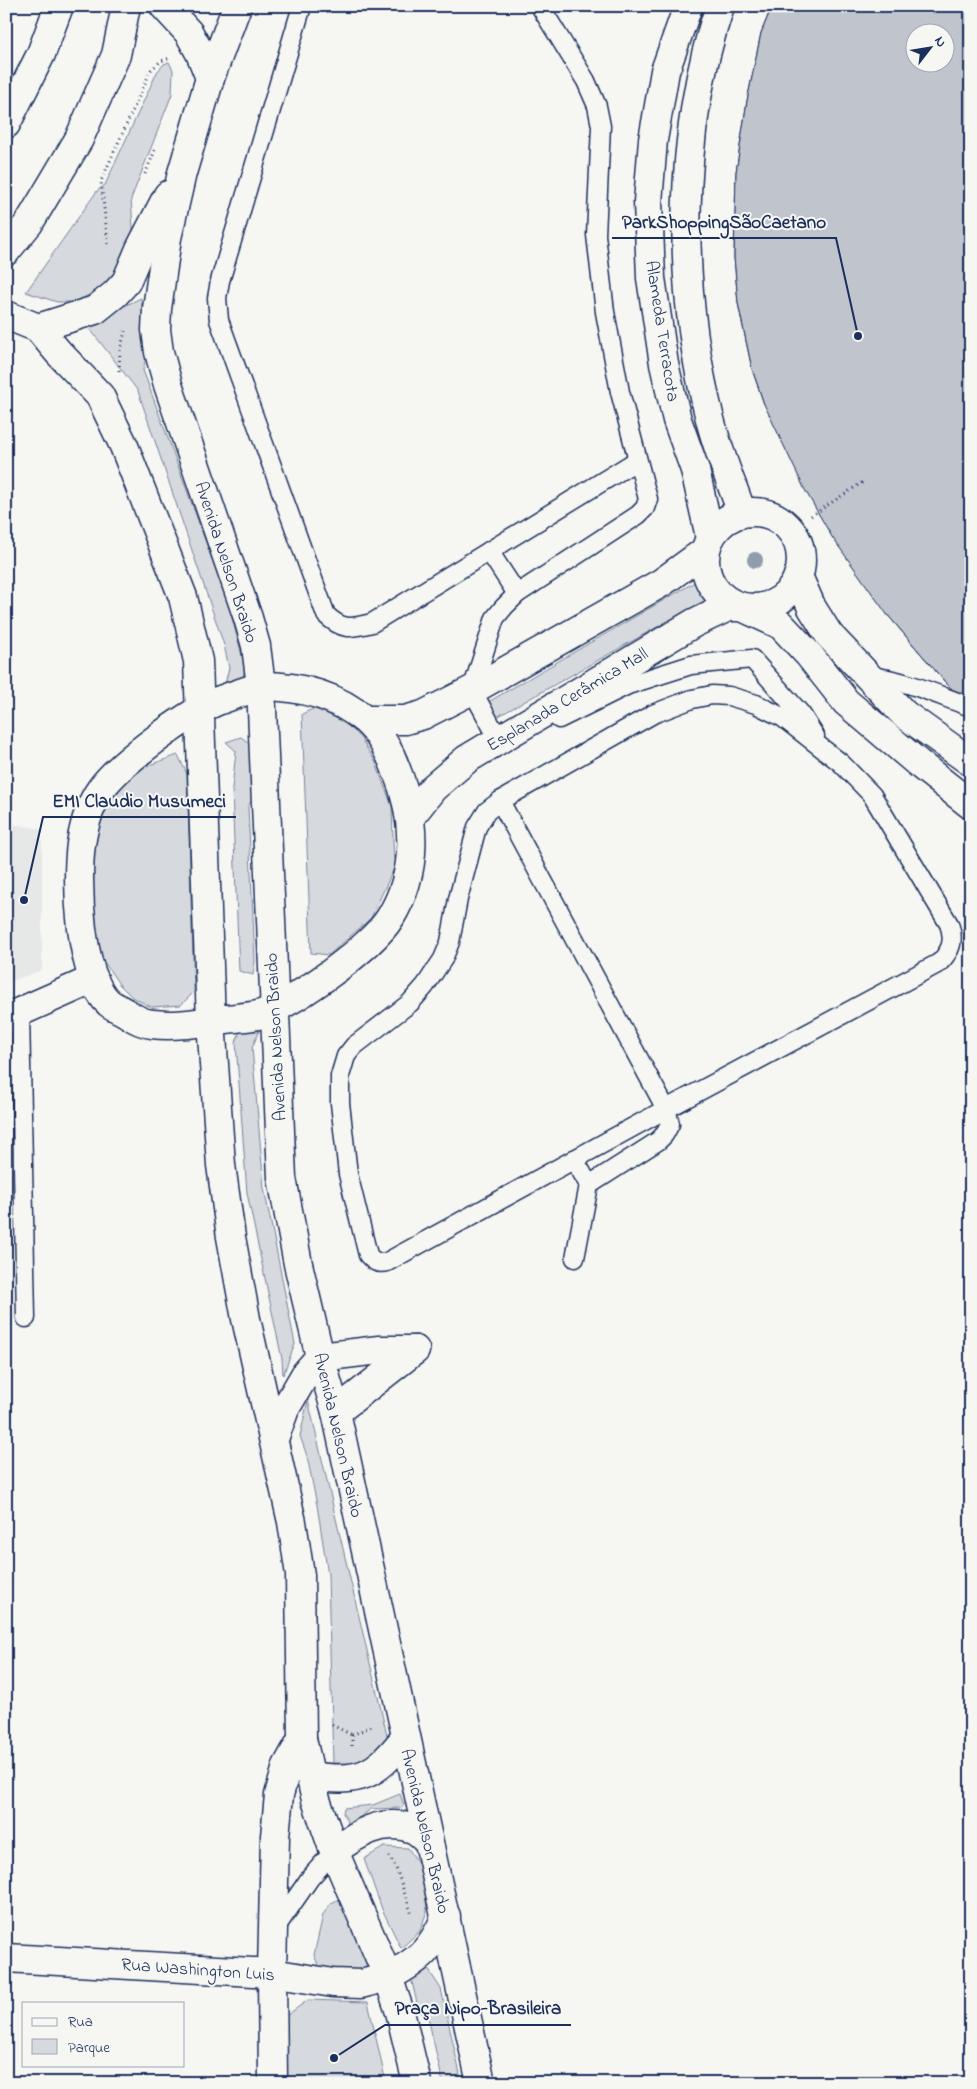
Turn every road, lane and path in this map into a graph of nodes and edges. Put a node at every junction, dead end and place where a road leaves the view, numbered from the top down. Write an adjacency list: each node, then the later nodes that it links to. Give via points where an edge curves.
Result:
1 (59, 6): 11 (main road, via 41,54)
2 (126, 6): 16 (main road, via 116,55 79,139 28,223)
3 (164, 6): 10 (main road, via 188,34)
4 (237, 6): 10 (main road, Avenida Nelson Braido)
5 (302, 6): 24 (lane, via 220,280 217,298 219,320 326,615 334,624 346,628 372,623)
6 (540, 6): 19 (lane, via 586,81 597,106 601,126 596,235 604,312)
7 (688, 6): 23 (main road, Alameda Terracota, via 666,71 653,140 648,202 651,278 664,364 677,420 695,470)
8 (720, 6): 21 (main road, Alameda Terracota, via 689,148 686,264 694,335 709,418)
9 (174, 66): 15 (path, via 172,57 151,70 101,181 108,243)
10 (210, 78): 13 (main road, Avenida Nelson Braido)
11 (6, 124)
12 (156, 147): 14 (path)
13 (182, 173): 18 (main road, via 158,212 126,282 115,294 95,310); 29 (main road, Avenida Nelson Braido, via 157,309 159,352 248,618 256,646)
14 (142, 181)
15 (112, 236)
16 (6, 251)
17 (6, 315): 18 (main road)
18 (38, 328): 32 (main road, via 100,396 124,446 183,597 198,661)
19 (636, 461): 24 (lane); 26 (lane, via 648,499 638,515)
20 (863, 482): 22 (path)
21 (742, 513): 23 (main road, via 718,526); 25 (main road, via 770,515 793,533 801,561)
22 (811, 516)
23 (707, 544): 27 (main road, via 704,566 708,580 728,602); 30 (main road, via 661,582)
24 (489, 551): 26 (lane)
25 (798, 576): 27 (main road, via 792,588 770,606); 28 (main road, via 829,635)
26 (517, 594): 30 (lane, via 495,618)
27 (741, 607): 34 (main road, Esplanada Cerâmica Mall, via 728,607 694,624); 38 (main road, via 781,625 846,702)
28 (868, 676): 31 (lane, via 912,684); 36 (main road, via 904,714)
29 (261, 686): 32 (main road); 33 (main road, via 311,691 340,703); 41 (main road, Avenida Nelson Braido)
30 (472, 690): 33 (main road, via 405,720); 34 (lane)
31 (968, 706)
32 (201, 709): 40 (main road, via 116,772 101,789 89,812 81,843 80,916); 43 (main road)
33 (366, 720): 39 (main road, via 389,751)
34 (491, 745): 35 (lane, via 542,728 628,685 691,666 752,659 800,714); 39 (main road, Esplanada Cerâmica Mall, via 432,788)
35 (827, 752): 37 (lane, via 782,717 756,704 712,695 653,714); 44 (lane, via 872,796 885,815 949,924 952,942 948,954 939,963)
36 (971, 762)
37 (500, 801): 44 (lane); 45 (lane, via 477,827 450,942 443,959 426,986 410,1003 354,1046 346,1056 340,1076 348,1174 368,1255 379,1264 387,1262)
38 (971, 805)
39 (411, 816): 41 (main road, via 410,867 390,918 360,951 318,982)
40 (94, 979): 42 (main road); 43 (main road, via 108,1002 144,1024 160,1026)
41 (273, 1008): 43 (main road, via 257,1015); 49 (main road, Avenida Nelson Braido, via 282,1178)
42 (13, 1015): 48 (lane)
43 (211, 1021): 51 (main road, via 221,1165 230,1237)
44 (666, 1109): 45 (lane); 46 (lane, via 670,1124 658,1141)
45 (574, 1159): 46 (lane)
46 (589, 1185): 47 (lane)
47 (575, 1258)
48 (26, 1318)
49 (320, 1357): 50 (main road, Avenida Nelson Braido); 50 (main road, via 379,1350 415,1350); 51 (main road, via 306,1373 285,1409)
50 (336, 1412): 52 (main road, Avenida Nelson Braido)
51 (274, 1439): 53 (main road, via 300,1575)
52 (405, 1738): 54 (main road, via 372,1771 338,1780); 55 (main road, Avenida Nelson Braido)
53 (302, 1739): 54 (main road); 60 (main road, via 287,1766 279,1795)
54 (310, 1776): 56 (main road)
55 (428, 1841): 56 (main road, via 414,1829 398,1825 378,1826 359,1833); 58 (main road, Avenida Nelson Braido)
56 (334, 1851): 60 (lane, via 310,1878); 63 (main road)
57 (388, 1854): 59 (path)
58 (446, 1916): 63 (main road, Rua Washington Luis, via 427,1950 409,1966); 66 (main road, Avenida Nelson Braido)
59 (416, 1922)
60 (272, 1932): 62 (main road)
61 (6, 1958): 62 (main road, Rua Washington Luis)
62 (272, 1973): 63 (main road, Rua Washington Luis, via 361,1984); 64 (main road)
63 (388, 1977): 65 (main road)
64 (273, 2083)
65 (417, 2083)
66 (481, 2083)

